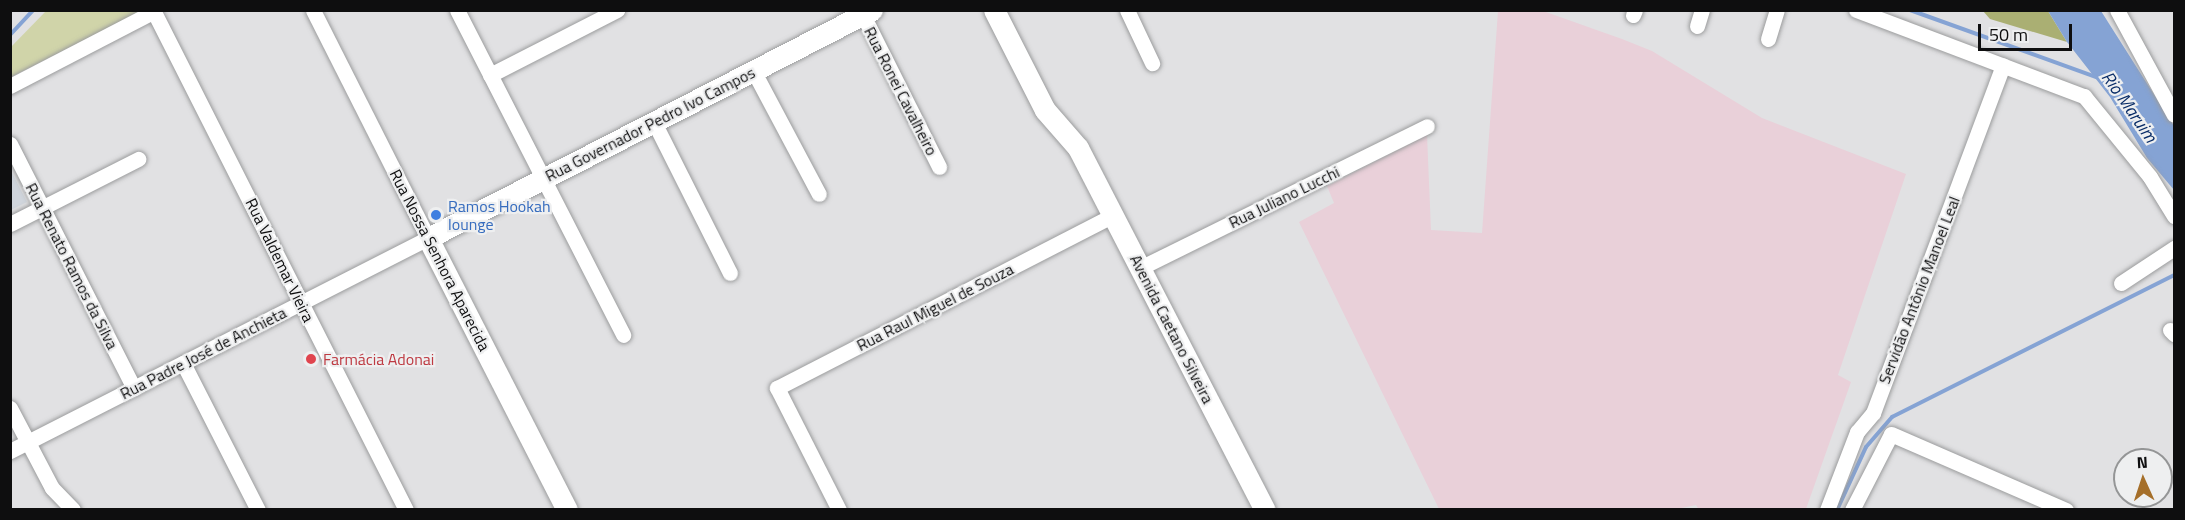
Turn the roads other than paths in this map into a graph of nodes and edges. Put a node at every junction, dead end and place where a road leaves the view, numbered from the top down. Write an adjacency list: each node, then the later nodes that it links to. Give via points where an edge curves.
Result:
1 (313, 10): 32 (street, Rua Nossa Senhora Aparecida)
2 (457, 10): 18 (street)
3 (617, 10): 12 (street)
4 (994, 10): 29 (street, Avenida Caetano Silveira, via 1045,110 1078,148)
5 (1127, 10): 15 (street)
6 (1702, 10): 13 (street)
7 (1777, 10): 14 (street)
8 (1856, 10): 16 (street)
9 (2117, 10): 20 (street)
10 (153, 11): 19 (street); 37 (street, Rua Valdemar Vieira)
11 (868, 13): 17 (street, Rua Governador Pedro Ivo Campos); 25 (street, Rua Ronei Cavalheiro)
12 (597, 15): 18 (street)
13 (1697, 26)
14 (1768, 39)
15 (1152, 63)
16 (2003, 65): 30 (street, via 2084,96 2150,177); 42 (street, Servidão Antônio Manoel Leal)
17 (754, 72): 21 (street, Rua Governador Pedro Ivo Campos); 27 (street)
18 (490, 75): 26 (street)
19 (10, 86)
20 (2175, 115)
21 (654, 122): 26 (street, Rua Governador Pedro Ivo Campos); 35 (street)
22 (1427, 126): 34 (street, Rua Juliano Lucchi)
23 (10, 144): 28 (street, Rua Renato Ramos da Silva)
24 (138, 159): 28 (street)
25 (939, 167)
26 (543, 178): 32 (street, Rua Governador Pedro Ivo Campos); 38 (street)
27 (819, 194)
28 (42, 208): 31 (street); 40 (street, Rua Renato Ramos da Silva)
29 (1113, 215): 34 (street, Avenida Caetano Silveira); 50 (street, Rua Raul Miguel de Souza, via 777,388)
30 (2175, 216)
31 (10, 224)
32 (428, 238): 37 (street, Rua Padre José de Anchieta); 49 (street, Rua Nossa Senhora Aparecida)
33 (2175, 248): 36 (street)
34 (1140, 268): 51 (street, Avenida Caetano Silveira)
35 (730, 273)
36 (2121, 283)
37 (301, 303): 39 (street, Rua Padre José de Anchieta); 48 (street, Rua Valdemar Vieira)
38 (623, 335)
39 (183, 363): 40 (street, Rua Padre José de Anchieta); 47 (street)
40 (134, 388): 44 (street, Rua Padre José de Anchieta)
41 (10, 408): 44 (street)
42 (1874, 414): 43 (street); 52 (street, Servidão Antônio Manoel Leal, via 1857,432)
43 (1890, 433): 53 (street); 54 (street)
44 (28, 442): 45 (street, Rua Padre José de Anchieta); 46 (street, via 52,488)
45 (10, 451)
46 (73, 510)
47 (258, 510)
48 (406, 510)
49 (567, 510)
50 (839, 510)
51 (1265, 510)
52 (1827, 510)
53 (1852, 510)
54 (2066, 510)

